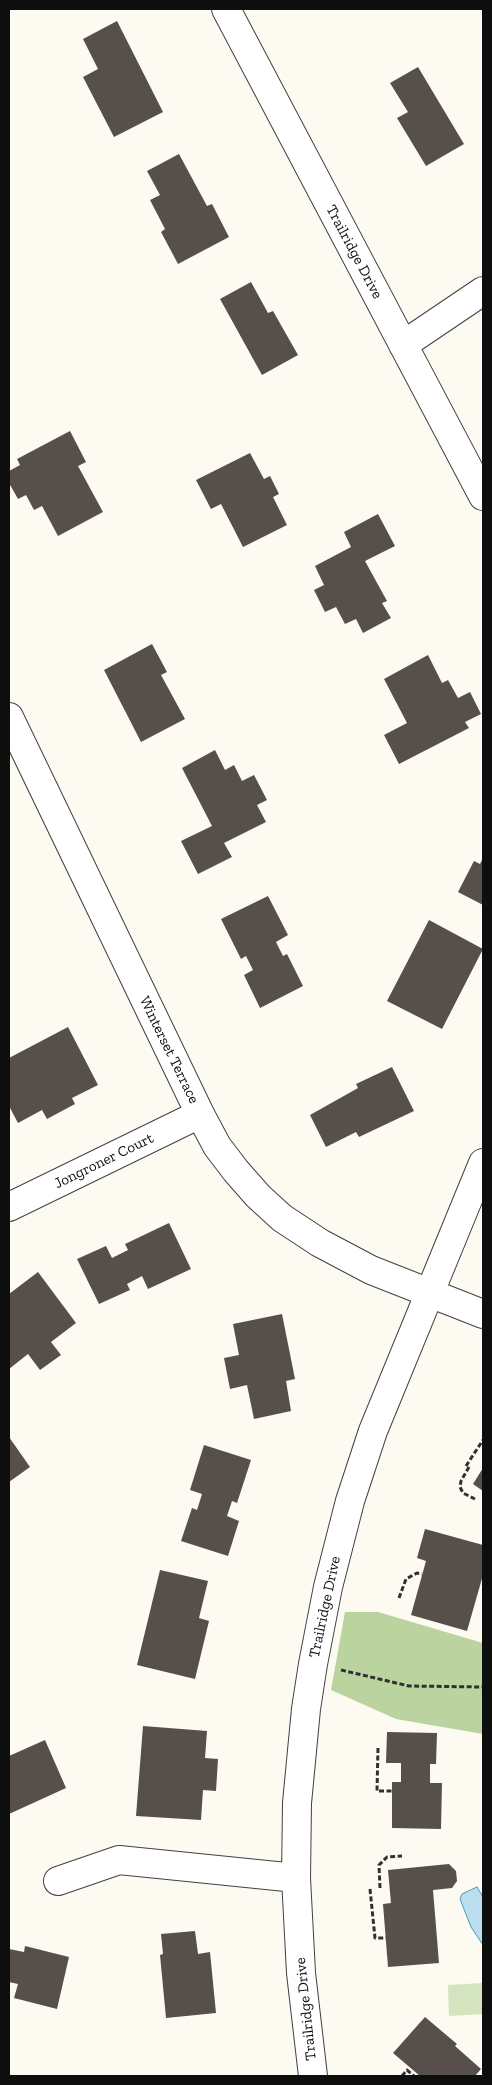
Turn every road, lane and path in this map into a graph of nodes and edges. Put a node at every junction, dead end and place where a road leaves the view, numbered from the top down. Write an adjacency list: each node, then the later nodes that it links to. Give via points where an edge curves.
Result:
1 (226, 9): 3 (street, Trailridge Drive)
2 (483, 292): 3 (street)
3 (403, 345): 4 (street, Trailridge Drive)
4 (483, 496)
5 (9, 717): 6 (street, Winterset Terrace)
6 (200, 1114): 8 (street, Jongroner Court); 9 (street, Winterset Terrace, via 217,1146 236,1171 282,1218 371,1270)
7 (483, 1162): 9 (street, Trailridge Drive)
8 (9, 1207)
9 (429, 1292): 10 (street, Winterset Terrace); 15 (street, Trailridge Drive, via 373,1432 350,1501)
10 (483, 1314)
11 (483, 1440): 12 (path, via 460,1487 463,1493)
12 (474, 1499)
13 (422, 1574): 14 (path, via 406,1579)
14 (399, 1598)
15 (313, 1664): 16 (path, via 409,1686); 20 (street, Trailridge Drive, via 297,1803)
16 (483, 1687)
17 (378, 1748): 18 (path, via 378,1791)
18 (392, 1790)
19 (402, 1856): 22 (path, via 387,1857 379,1865)
20 (296, 1878): 21 (street, via 118,1860); 25 (street, Trailridge Drive, via 301,1973)
21 (58, 1881)
22 (380, 1888)
23 (370, 1889): 24 (path, via 375,1938)
24 (386, 1938)
25 (314, 2076)
26 (402, 2076): 27 (path, via 407,2070)
27 (414, 2076)

